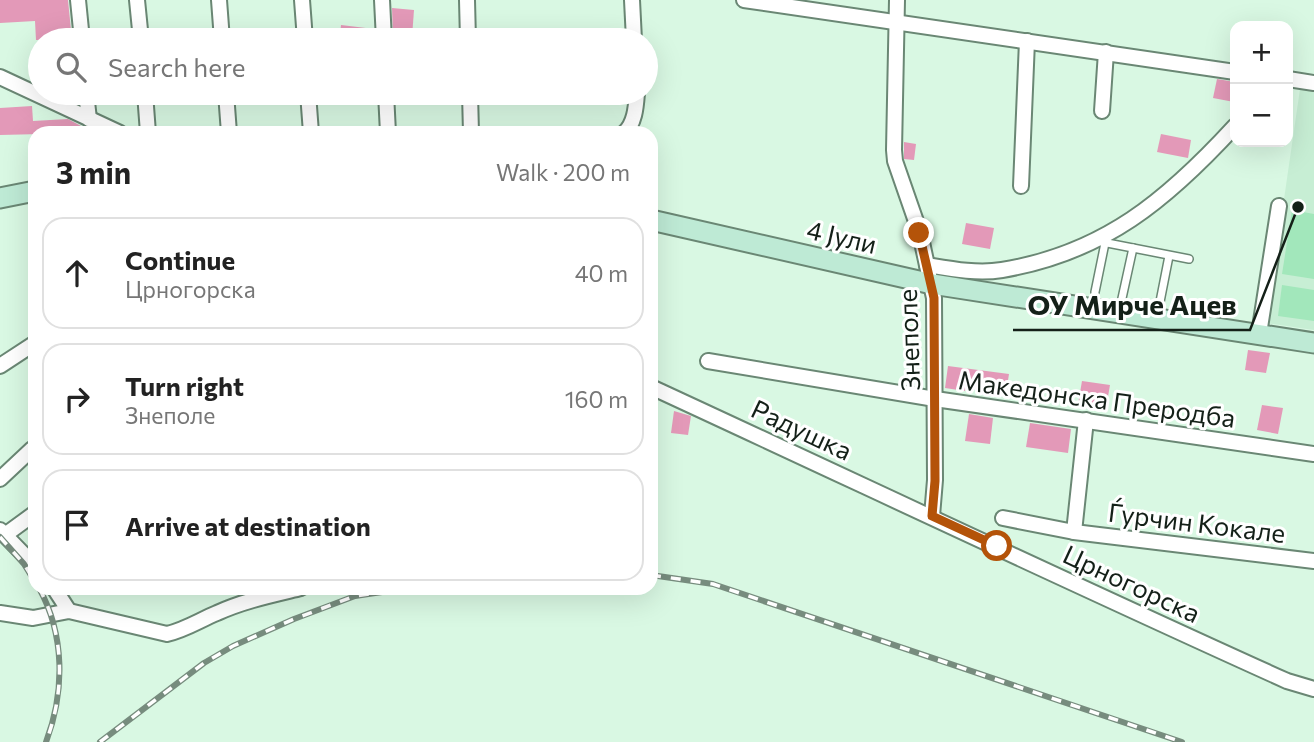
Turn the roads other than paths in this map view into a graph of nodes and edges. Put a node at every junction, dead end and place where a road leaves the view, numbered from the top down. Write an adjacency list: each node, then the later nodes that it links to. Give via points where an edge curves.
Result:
1 (78, 0): 11 (street)
2 (138, 0): 12 (street)
3 (219, 0): 13 (street)
4 (302, 0): 14 (street)
5 (382, 0): 15 (street)
6 (467, 0): 16 (street)
7 (632, 0): 17 (street)
8 (744, 0): 10 (street)
9 (897, 0): 10 (street, Знеполе)
10 (897, 24): 18 (street); 52 (street, Знеполе, via 894,150)
11 (81, 28)
12 (140, 28)
13 (221, 28)
14 (304, 28)
15 (383, 28)
16 (468, 28)
17 (633, 28)
18 (1027, 41): 19 (street); 43 (street)
19 (1106, 52): 20 (street); 33 (street)
20 (1230, 71)
21 (0, 77): 24 (street)
22 (1293, 80): 23 (street)
23 (1314, 83)
24 (28, 90)
25 (59, 105): 34 (street)
26 (87, 105): 34 (street)
27 (146, 105): 36 (street)
28 (227, 105): 37 (street)
29 (309, 105): 38 (street)
30 (387, 105): 39 (street)
31 (470, 105): 40 (street)
32 (636, 105): 41 (street)
33 (1102, 111)
34 (89, 119): 35 (street)
35 (104, 126)
36 (147, 126)
37 (228, 126)
38 (310, 126)
39 (388, 126)
40 (471, 126)
41 (631, 126)
42 (1230, 131): 48 (street, via 1156,204)
43 (1021, 186)
44 (28, 192): 45 (street)
45 (0, 198)
46 (1279, 205): 56 (street)
47 (658, 221): 52 (street, 4 Јули)
48 (1101, 242): 49 (lane); 52 (street, via 1000,271); 53 (lane)
49 (1133, 248): 50 (lane); 54 (lane)
50 (1169, 256): 51 (lane); 55 (lane)
51 (1189, 259)
52 (930, 274): 54 (street, 4 Јули); 62 (street, Знеполе)
53 (1095, 292)
54 (1119, 312): 55 (street, 4 Јули)
55 (1157, 318): 56 (street, 4 Јули)
56 (1258, 334): 57 (street, 4 Јули)
57 (1314, 343)
58 (28, 348): 60 (street)
59 (708, 361): 62 (street, Македонска Преродба)
60 (0, 366)
61 (658, 390): 67 (street, Радушка)
62 (935, 399): 63 (street, Македонска Преродба); 67 (street, Знеполе)
63 (1086, 420): 65 (street, Македонска Преродба); 71 (street, Ѓурчин Кокале)
64 (28, 453): 66 (street)
65 (1314, 454)
66 (0, 479)
67 (932, 516): 78 (street, Црногорска)
68 (28, 517): 70 (street)
69 (1003, 518): 71 (street, Ѓурчин Кокале)
70 (3, 532): 72 (street)
71 (1074, 532): 73 (street, Ѓурчин Кокале)
72 (28, 559)
73 (1314, 561)
74 (59, 595): 76 (street)
75 (272, 595): 76 (street, via 166,634)
76 (69, 611): 77 (street, via 33,618)
77 (0, 613)
78 (1314, 690)

